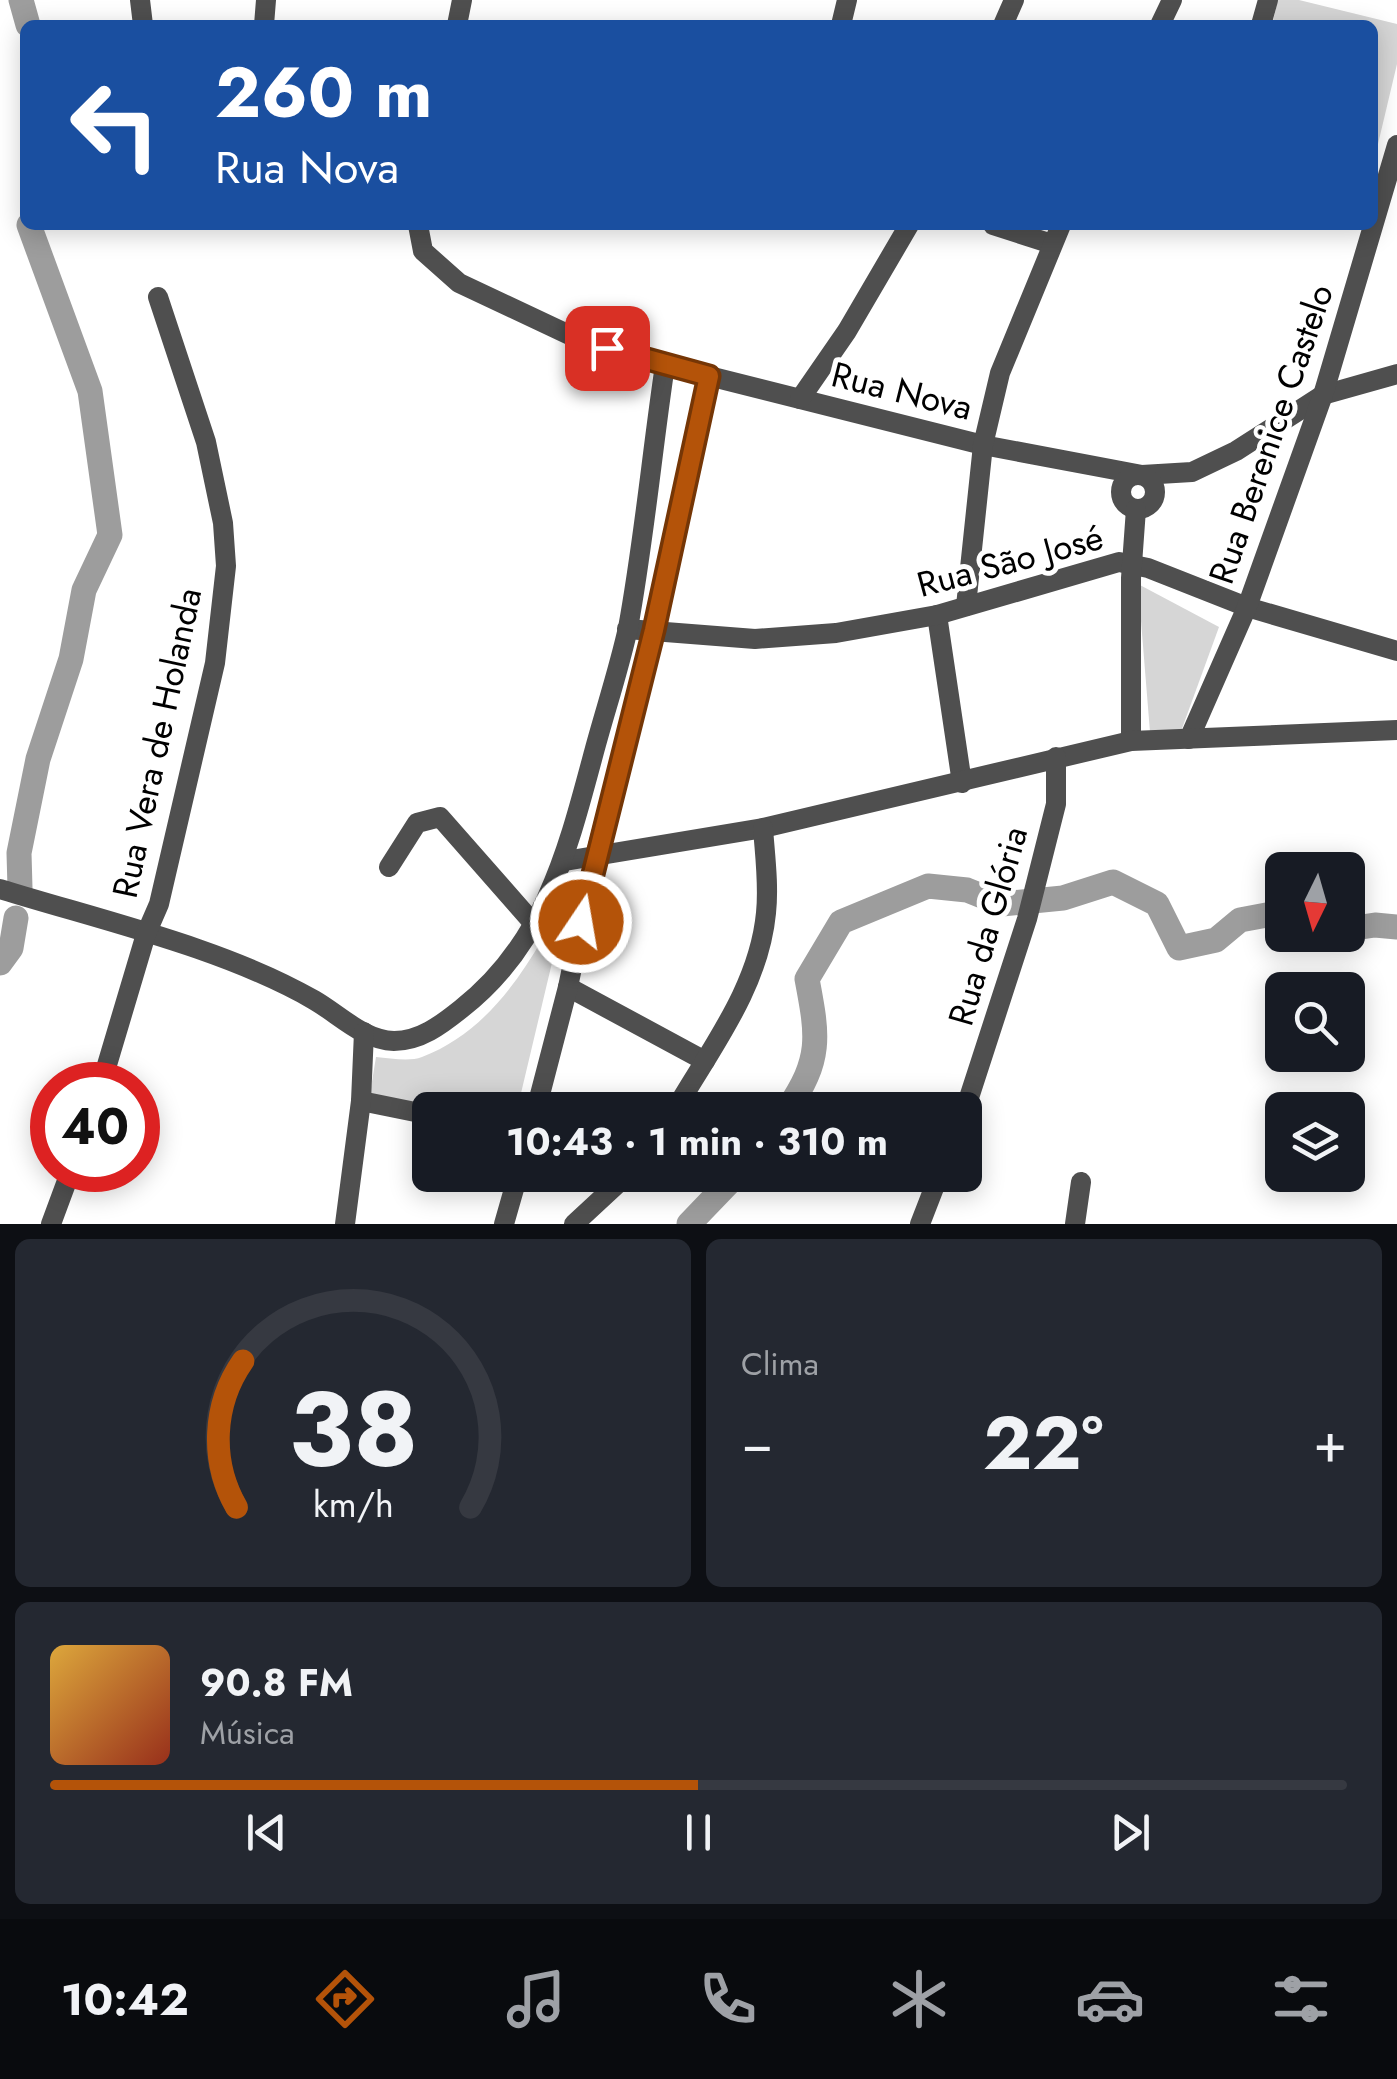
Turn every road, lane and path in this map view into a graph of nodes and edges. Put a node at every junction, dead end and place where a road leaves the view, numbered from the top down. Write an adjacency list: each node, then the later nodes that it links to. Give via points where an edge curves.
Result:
1 (1397, 145): 2 (street, Rua Berenice Castelo)
2 (1378, 209)
3 (419, 230): 9 (street, Rua Nova, via 424,251 468,289 578,339)
4 (907, 230): 13 (street)
5 (1026, 230): 7 (street)
6 (1372, 230): 12 (street, Rua Berenice Castelo)
7 (1057, 235): 14 (street, via 1000,373)
8 (158, 297): 37 (street, Rua Vera de Holanda, via 206,442 226,566 215,663 159,904)
9 (664, 365): 11 (street, Rua Nova); 23 (street)
10 (1397, 374): 12 (street, Rua Nova)
11 (709, 376): 13 (street, Rua Nova); 24 (street)
12 (1323, 395): 16 (street, Rua Nova); 21 (street, Rua Berenice Castelo)
13 (800, 399): 14 (street, Rua Nova)
14 (983, 445): 15 (street, Rua Nova); 20 (street)
15 (1110, 469): 17 (street, Rua Nova); 18 (street)
16 (1192, 472): 17 (street, Rua Nova); 18 (street)
17 (1142, 475): 18 (street, via 1127,480); 18 (street, via 1154,488)
18 (1136, 503): 19 (street)
19 (1132, 564): 20 (street, Rua São José, via 1097,567); 21 (street, Rua São José); 28 (street)
20 (966, 606): 22 (street, Rua São José)
21 (1247, 607): 25 (street, Rua São José); 27 (street, Rua Berenice Castelo)
22 (937, 615): 24 (street, Rua São José, via 792,638); 30 (street)
23 (628, 629): 24 (street, Rua São José); 33 (street)
24 (654, 630): 32 (street)
25 (1397, 651)
26 (1397, 730): 27 (street)
27 (1190, 738): 28 (street)
28 (1131, 741): 29 (street)
29 (1056, 757): 30 (street); 44 (street, Rua da Glória, via 1056,804 1036,883)
30 (962, 783): 31 (street)
31 (764, 828): 32 (street); 41 (street, via 760,946)
32 (595, 858): 33 (street); 38 (street)
33 (565, 860): 36 (street)
34 (389, 868): 36 (street, via 417,823 440,816)
35 (0, 889): 37 (street)
36 (534, 924): 39 (street, via 492,981 438,1027 406,1040)
37 (146, 934): 39 (street, via 258,973); 40 (street, Rua Vera de Holanda)
38 (568, 987): 41 (street); 42 (street)
39 (364, 1032): 45 (street)
40 (108, 1062)
41 (705, 1062): 43 (street)
42 (541, 1092)
43 (686, 1092)
44 (971, 1092)
45 (362, 1101): 46 (street); 53 (street)
46 (412, 1111)
47 (1080, 1182): 57 (street)
48 (63, 1192): 52 (street)
49 (513, 1192): 54 (street)
50 (609, 1192): 55 (street)
51 (933, 1192): 56 (street)
52 (52, 1224)
53 (345, 1224)
54 (504, 1224)
55 (574, 1224)
56 (920, 1224)
57 (1075, 1224)

